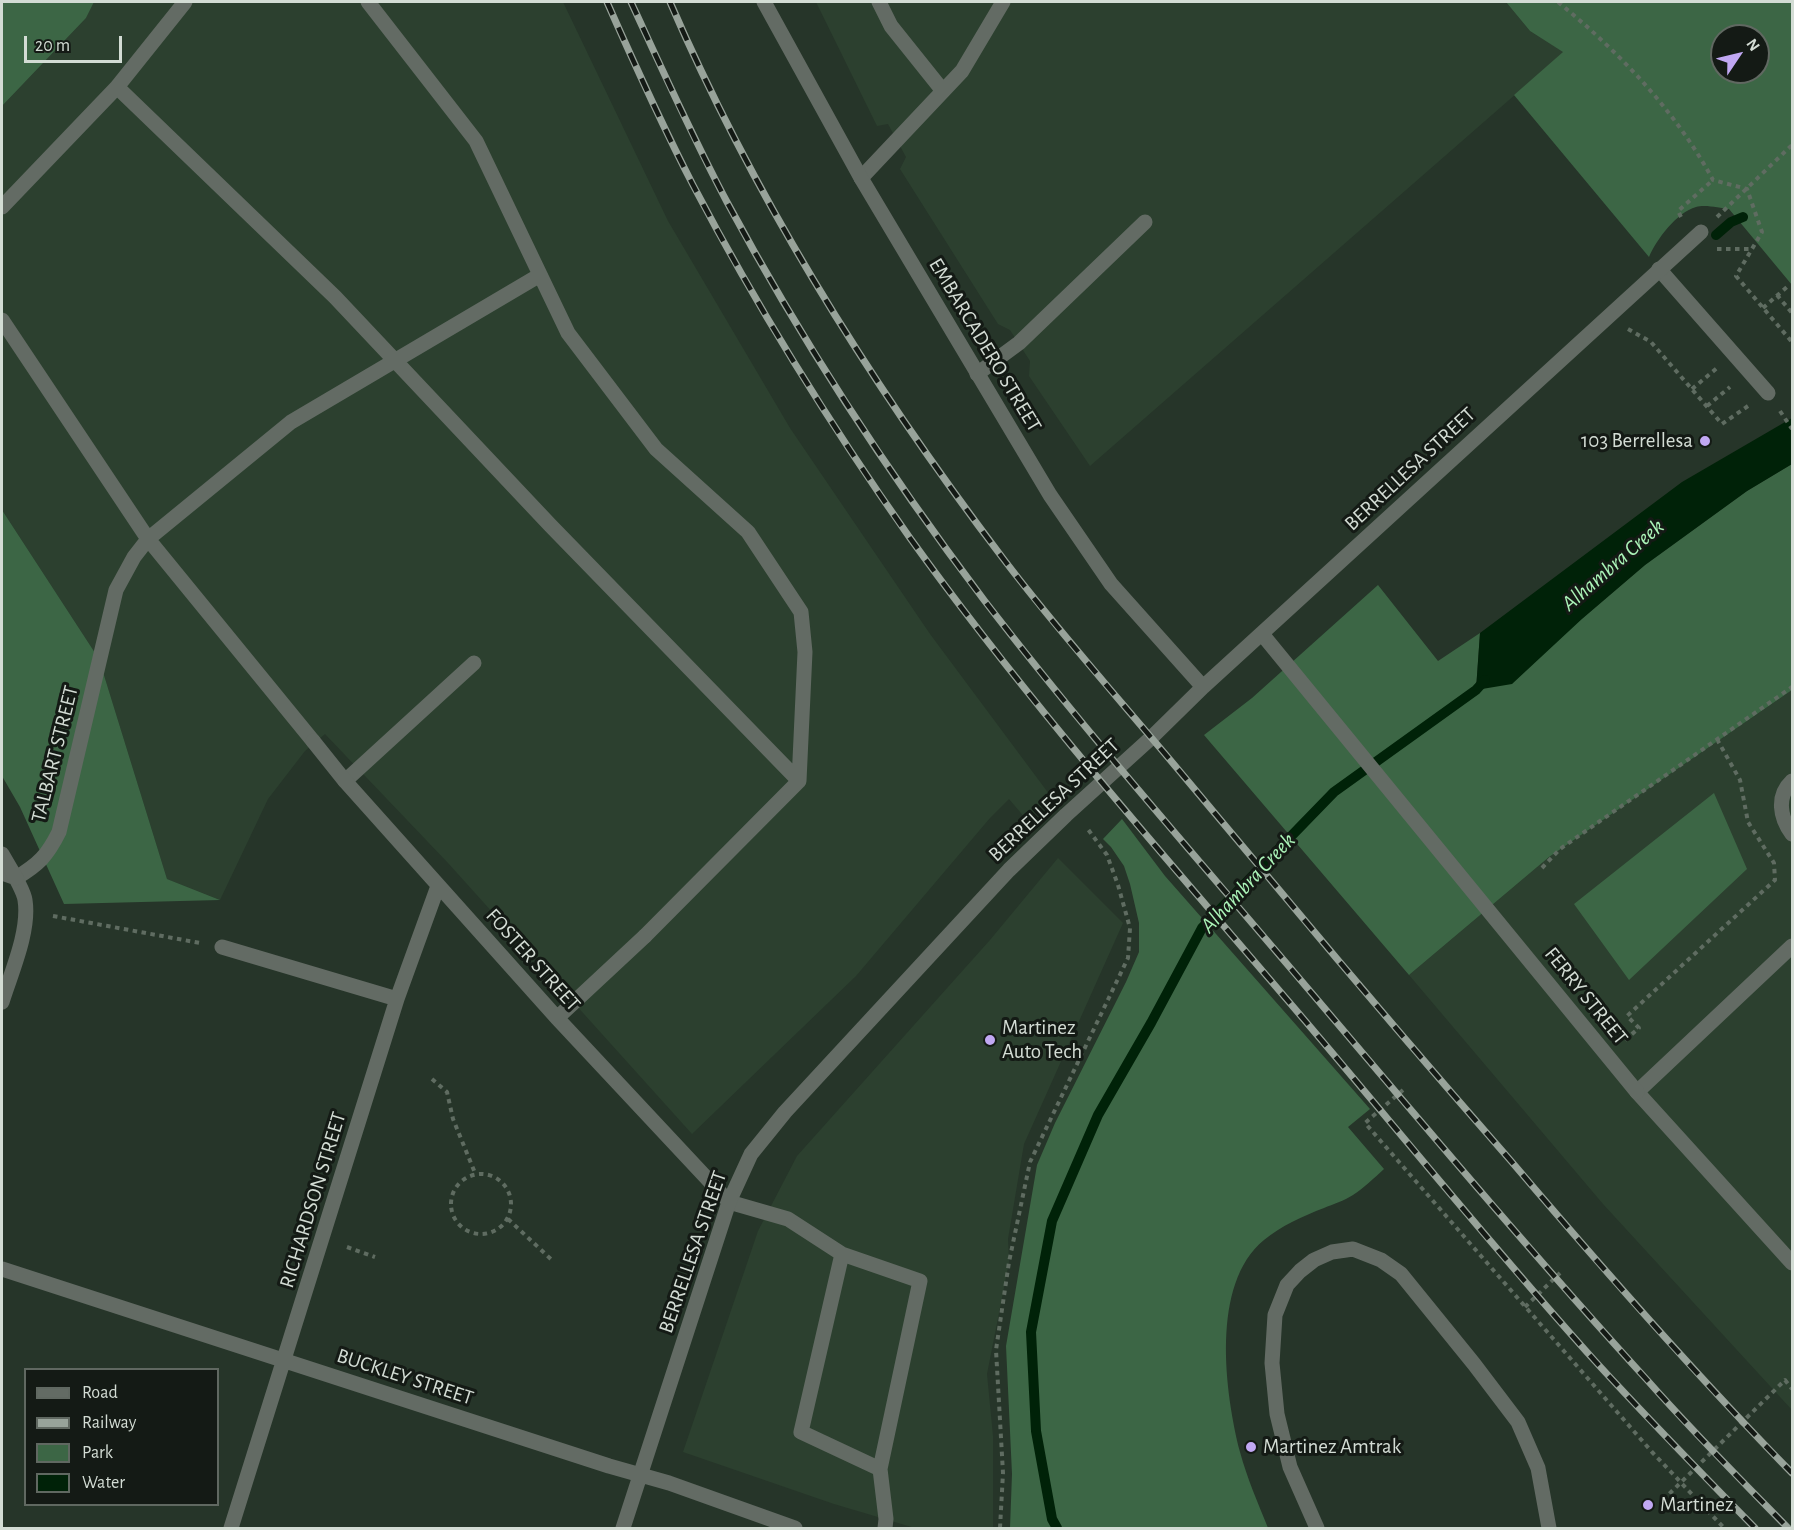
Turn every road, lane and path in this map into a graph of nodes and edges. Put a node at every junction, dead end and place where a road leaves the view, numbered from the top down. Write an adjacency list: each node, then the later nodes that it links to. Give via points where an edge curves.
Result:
1 (185, 2): 7 (street)
2 (368, 2): 16 (street, via 476,141)
3 (764, 2): 10 (street, EMBARCADERO STREET)
4 (879, 2): 8 (street, via 891,27)
5 (1003, 2): 8 (street, via 962,70)
6 (1558, 2): 11 (path, via 1627,66 1676,120 1713,180)
7 (117, 87): 12 (street); 26 (street, via 336,297)
8 (943, 91): 10 (street)
9 (1792, 145): 11 (path)
10 (861, 178): 28 (street, EMBARCADERO STREET)
11 (1747, 189): 14 (path); 19 (path, via 1762,232 1736,276)
12 (2, 207)
13 (1145, 222): 28 (street, via 1019,344)
14 (1701, 232): 15 (street, BERRELLESA STREET)
15 (1659, 269): 25 (street); 33 (street, BERRELLESA STREET)
16 (540, 275): 26 (street, TALBART STREET); 39 (street, via 568,333 656,449 748,532 801,612 805,652)
17 (1788, 286): 18 (path)
18 (1777, 295): 19 (path); 20 (path)
19 (1763, 308): 23 (path)
20 (1792, 313)
21 (2, 320): 32 (street, FOSTER STREET)
22 (1625, 328): 29 (path, via 1651,342)
23 (1791, 336): 24 (path)
24 (1792, 342)
25 (1733, 354): 27 (street); 29 (path)
26 (396, 361): 32 (street, TALBART STREET, via 291,422); 39 (street)
27 (1749, 372): 30 (street); 31 (path)
28 (977, 374): 35 (street, EMBARCADERO STREET, via 1050,495 1111,584)
29 (1692, 389): 31 (path)
30 (1768, 393): 31 (path, via 1722,424)
31 (1707, 406)
32 (148, 539): 38 (street, FOSTER STREET); 45 (street, TALBART STREET, via 116,590 59,832 37,866)
33 (1262, 634): 35 (street, BERRELLESA STREET); 56 (street, FERRY STREET)
34 (474, 663): 38 (street)
35 (1203, 687): 58 (street, BERRELLESA STREET, via 1009,870 820,1072 752,1154)
36 (1792, 687): 37 (path)
37 (1718, 741): 44 (path, via 1560,849); 53 (path, via 1740,780 1748,822 1774,863 1775,880 1627,1016 1639,1028)
38 (345, 781): 46 (street, FOSTER STREET)
39 (799, 781): 52 (street)
40 (1792, 781): 42 (street, via 1781,803 1783,820)
41 (1086, 828): 77 (path, via 1107,855 1118,885 1130,928 1128,958 1030,1161 996,1350 1003,1473)
42 (1792, 834)
43 (2, 854): 45 (street)
44 (1542, 868)
45 (9, 875): 51 (street, via 25,899 26,920)
46 (438, 886): 50 (street, RICHARDSON STREET); 52 (street, FOSTER STREET)
47 (53, 916): 49 (path)
48 (1792, 946): 56 (street)
49 (222, 947): 50 (street)
50 (397, 999): 68 (street, RICHARDSON STREET)
51 (2, 1002)
52 (557, 1018): 58 (street, FOSTER STREET)
53 (1625, 1039)
54 (432, 1079): 57 (path, via 447,1092 453,1119)
55 (1403, 1090): 67 (path, via 1365,1123)
56 (1637, 1092): 64 (street, FERRY STREET)
57 (475, 1173): 59 (path, via 495,1176 503,1182 509,1191); 59 (path, via 465,1177 453,1192 450,1202 456,1222 463,1229 482,1235 492,1233)
58 (729, 1202): 61 (street, via 788,1219); 71 (street, BERRELLESA STREET)
59 (508, 1220): 63 (path)
60 (347, 1247): 62 (path)
61 (842, 1254): 70 (street, via 801,1432); 70 (street, via 920,1281)
62 (375, 1257)
63 (554, 1262)
64 (1792, 1263)
65 (2, 1269): 68 (street, BUCKLEY STREET)
66 (1560, 1273): 67 (path)
67 (1525, 1307): 80 (path)
68 (285, 1360): 71 (street, BUCKLEY STREET); 73 (street, RICHARDSON STREET)
69 (1792, 1389): 72 (path, via 1785,1380)
70 (880, 1469): 76 (street)
71 (640, 1474): 74 (street, BERRELLESA STREET); 75 (street, BUCKLEY STREET)
72 (1663, 1500)
73 (231, 1528)
74 (623, 1528)
75 (795, 1528)
76 (885, 1528)
77 (1000, 1528)
78 (1317, 1528): 79 (street, via 1290,1467 1277,1414 1272,1363 1275,1315 1287,1285 1300,1271 1332,1252 1353,1249 1381,1260 1401,1274 1518,1422 1538,1468)
79 (1549, 1528)
80 (1724, 1528)

